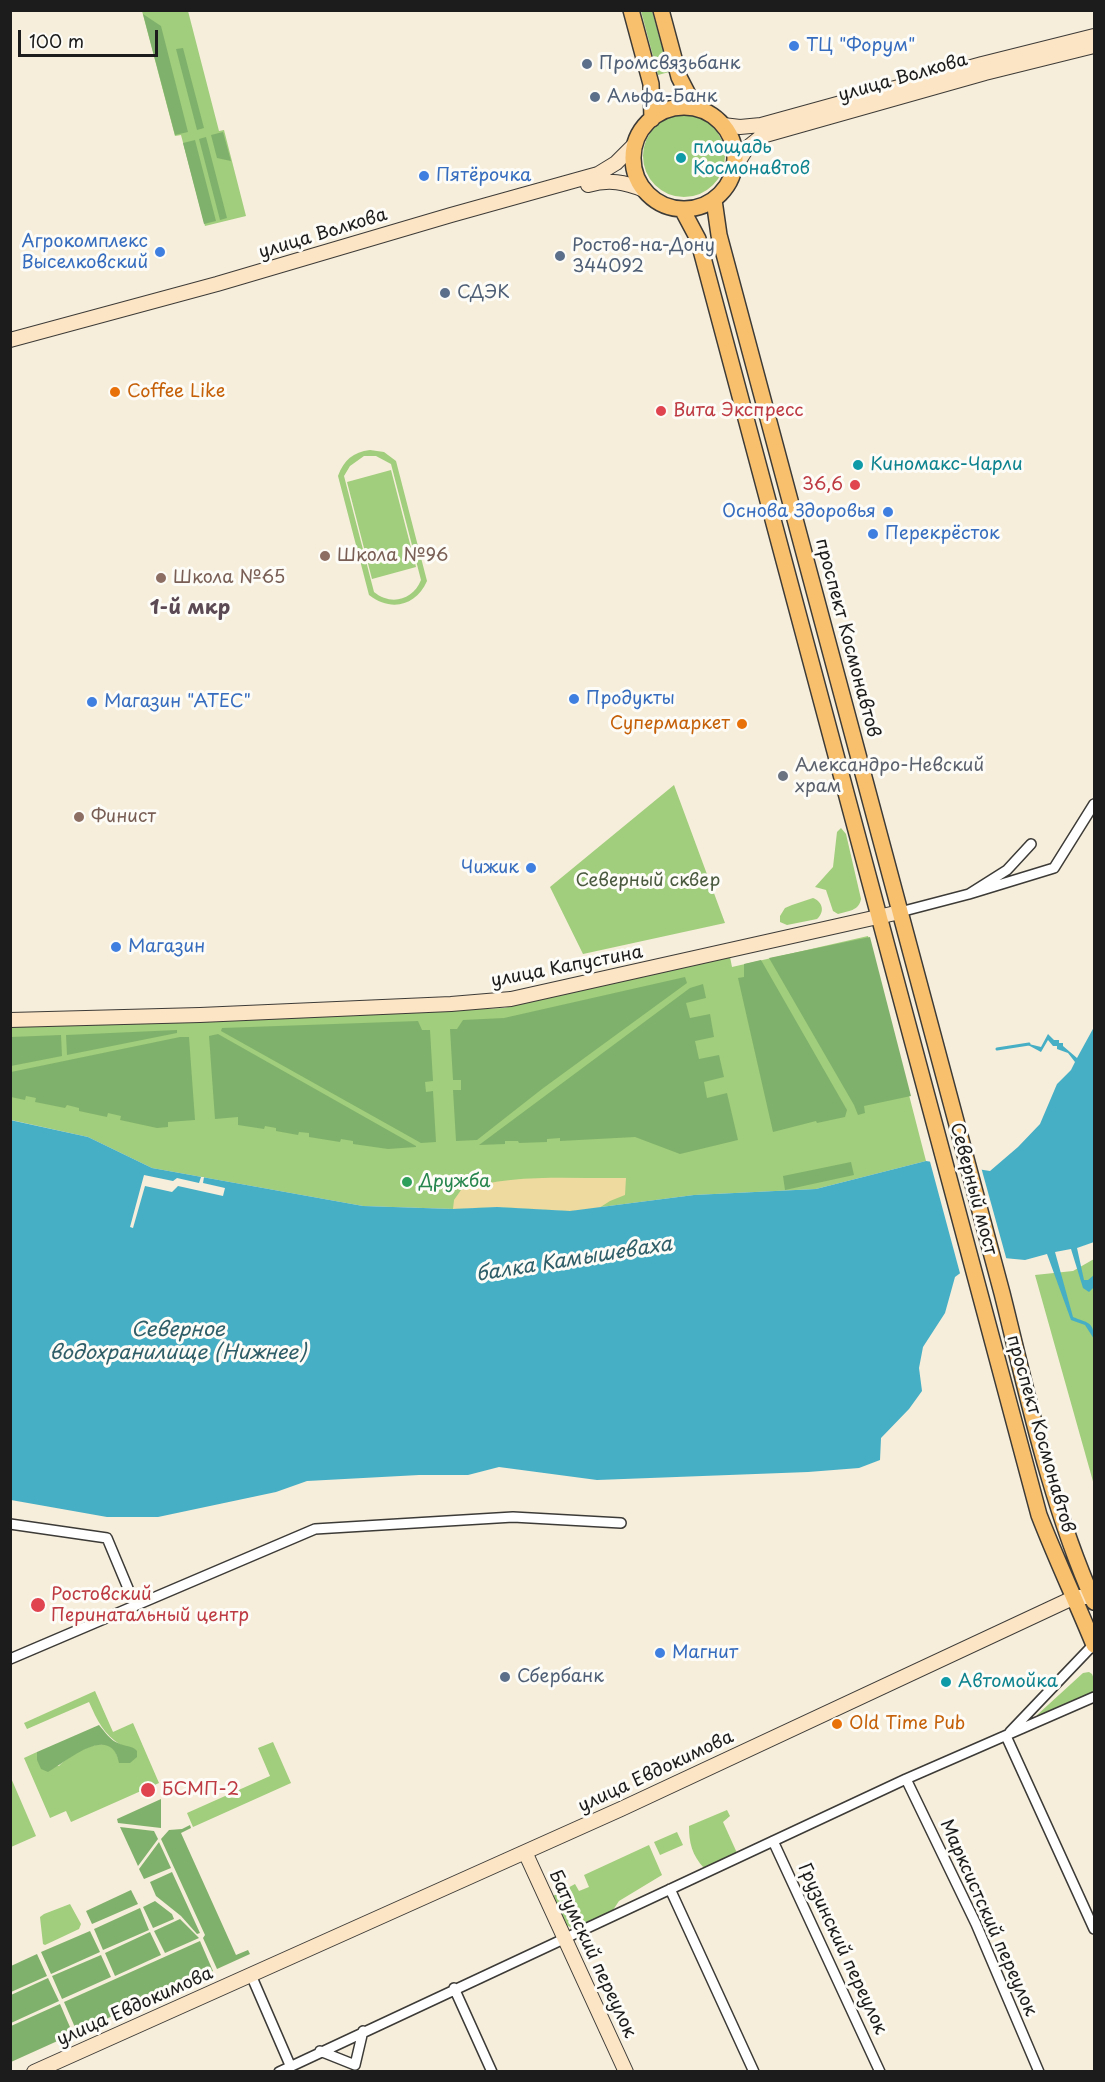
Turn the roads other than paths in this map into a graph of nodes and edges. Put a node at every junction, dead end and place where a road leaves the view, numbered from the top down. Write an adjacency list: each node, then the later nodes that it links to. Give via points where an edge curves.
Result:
1 (630, 10): 6 (main road, via 651,84)
2 (661, 10): 5 (main road, via 679,77)
3 (1095, 36): 7 (main road, улица Волкова, via 761,125)
4 (1095, 46): 9 (main road, улица Волкова, via 762,136 747,148)
5 (694, 108): 6 (main road, via 670,109); 7 (main road)
6 (652, 118): 8 (main road)
7 (723, 125): 9 (main road, via 735,149)
8 (635, 144): 10 (main road, via 633,162); 13 (main road, улица Волкова, via 598,174)
9 (735, 167): 11 (main road, via 724,191)
10 (644, 190): 12 (main road, via 655,200); 14 (main road, улица Волкова, via 600,181)
11 (714, 200): 12 (main road); 18 (main road, проспект Космонавтов, via 719,235)
12 (682, 209): 19 (main road, via 698,239)
13 (10, 339)
14 (10, 348)
15 (1095, 804): 17 (street, via 1054,868)
16 (1031, 844): 17 (street, улица Капустина, via 1007,870)
17 (969, 894): 18 (street, улица Капустина)
18 (900, 912): 19 (main road, улица Капустина); 21 (main road, проспект Космонавтов)
19 (880, 916): 20 (main road, улица Капустина, via 511,999); 23 (main road, Северный мост)
20 (10, 1020)
21 (946, 1085): 22 (main road, Северный мост)
22 (1002, 1293): 26 (main road, проспект Космонавтов, via 1059,1510)
23 (982, 1298): 27 (main road, проспект Космонавтов, via 1039,1515)
24 (621, 1523): 28 (street, via 513,1517 315,1529)
25 (10, 1524): 28 (street, via 107,1538)
26 (1092, 1596): 27 (main road)
27 (1075, 1597): 29 (main road, проспект Космонавтов); 35 (main road, улица Евдокимова)
28 (135, 1605): 30 (street)
29 (1094, 1644): 32 (street)
30 (10, 1659)
31 (1095, 1697): 32 (street)
32 (1006, 1736): 33 (street); 37 (street)
33 (906, 1779): 34 (street); 51 (street, Марксистский переулок, via 976,1924)
34 (773, 1841): 36 (street); 50 (street, Грузинский переулок)
35 (525, 1852): 38 (main road, Батумский переулок); 39 (main road, улица Евдокимова)
36 (670, 1888): 38 (street); 49 (street)
37 (1095, 1929)
38 (563, 1938): 40 (street); 48 (main road, Батумский переулок)
39 (250, 1974): 43 (street); 45 (main road, улица Евдокимова)
40 (454, 1988): 41 (street); 47 (street)
41 (363, 2031): 42 (street); 44 (street)
42 (320, 2051): 43 (street); 44 (street)
43 (290, 2065): 46 (street)
44 (357, 2068)
45 (34, 2072)
46 (279, 2072)
47 (492, 2072)
48 (626, 2072)
49 (754, 2072)
50 (880, 2072)
51 (1038, 2072)

